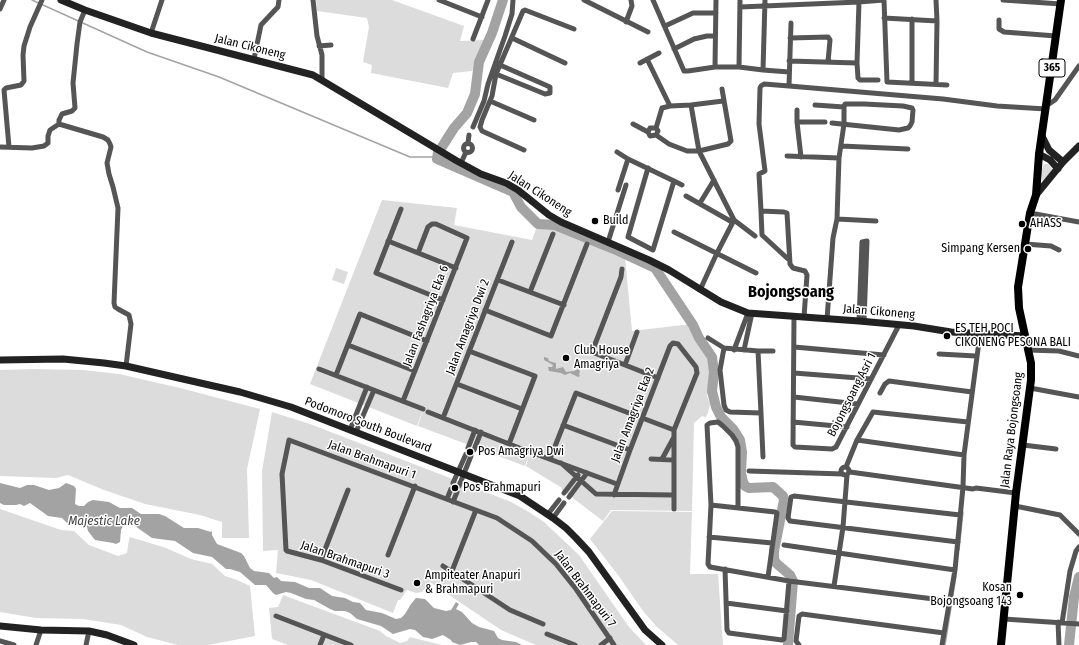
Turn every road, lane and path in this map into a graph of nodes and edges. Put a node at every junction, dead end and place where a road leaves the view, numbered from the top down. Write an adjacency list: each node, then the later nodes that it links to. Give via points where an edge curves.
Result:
1 (4, 0): 22 (street)
2 (61, 0): 23 (street, Jalan Cikoneng)
3 (162, 0): 35 (street)
4 (279, 0): 45 (street, via 275,10 261,25)
5 (312, 0): 41 (street)
6 (439, 0): 25 (street)
7 (488, 0): 25 (street)
8 (512, 0): 55 (street, via 512,14)
9 (584, 0): 30 (street)
10 (632, 0): 30 (street)
11 (653, 0): 32 (street)
12 (716, 0): 24 (street)
13 (740, 0): 21 (street)
14 (884, 0): 17 (street); 26 (street)
15 (936, 0): 29 (street)
16 (1003, 0): 18 (street)
17 (859, 1): 20 (street); 51 (street)
18 (1061, 2): 37 (main road, 365)
19 (40, 3): 89 (street, via 24,46 24,81 22,85 4,90)
20 (765, 3): 21 (street); 56 (street)
21 (740, 7): 54 (street)
22 (0, 9)
23 (85, 10): 35 (street, Jalan Cikoneng); 77 (street, via 80,24 73,83 75,108 62,114)
24 (716, 13): 32 (street, via 693,13); 36 (street)
25 (482, 17): 40 (street)
26 (884, 18): 27 (street); 60 (street, via 887,82)
27 (912, 19): 29 (street); 60 (street)
28 (999, 20): 37 (street, via 999,29 1004,32)
29 (937, 21): 61 (street)
30 (626, 22): 34 (street)
31 (791, 23): 39 (street)
32 (665, 26): 43 (street)
33 (574, 28): 38 (street, via 525,10)
34 (648, 32)
35 (151, 33): 45 (street, Jalan Cikoneng)
36 (715, 36): 43 (street, via 694,39); 53 (street)
37 (1056, 36): 71 (main road, 365)
38 (512, 38): 49 (street); 55 (street)
39 (790, 38): 47 (street); 48 (street, via 828,37)
40 (473, 39)
41 (319, 46): 42 (street); 58 (street, via 322,55)
42 (331, 46)
43 (674, 49): 53 (street, via 685,72)
44 (659, 53): 46 (street)
45 (254, 59): 58 (street, Jalan Cikoneng, via 313,75)
46 (647, 59): 50 (street); 69 (street)
47 (789, 61): 48 (street); 57 (street)
48 (828, 62): 51 (street)
49 (565, 63)
50 (640, 63)
51 (857, 63): 59 (street, via 860,80)
52 (1079, 66): 71 (street, via 1055,100)
53 (715, 67): 54 (street)
54 (739, 67): 56 (street)
55 (497, 69): 55 (street, via 545,94 550,93 550,87); 65 (street); 80 (street, via 488,84)
56 (763, 70): 57 (street)
57 (789, 72): 62 (street)
58 (321, 80): 100 (street, Jalan Cikoneng)
59 (878, 80)
60 (912, 83): 61 (street)
61 (936, 84): 63 (street)
62 (789, 86): 71 (street, via 997,106); 112 (street, via 764,84 760,88 759,124 764,171 759,174)
63 (947, 86)
64 (722, 89): 66 (street)
65 (490, 101): 73 (street); 91 (street, via 480,127 482,131)
66 (724, 102): 67 (street); 92 (street, via 730,143)
67 (691, 105): 69 (street); 92 (street)
68 (815, 105): 70 (street)
69 (670, 106): 81 (street, via 662,108)
70 (844, 107): 79 (street); 79 (street, via 845,104 903,106 912,108 913,118 908,128 899,130)
71 (1046, 108): 85 (main road, 365)
72 (797, 110): 74 (street)
73 (534, 120)
74 (797, 122): 75 (street); 96 (street)
75 (824, 122)
76 (832, 123): 79 (street)
77 (59, 124): 89 (street, via 50,130 48,143 44,146); 167 (street, via 103,137 108,140 111,147 107,163 108,174 118,208 114,303 115,307 129,314 131,324)
78 (633, 124): 82 (street)
79 (844, 124): 86 (street)
80 (473, 127)
81 (656, 128): 82 (street, via 652,127); 84 (street)
82 (648, 132): 84 (street, via 652,137)
83 (469, 135): 100 (street)
84 (656, 135): 92 (street, via 687,152)
85 (1042, 136): 94 (main road, 365); 99 (street, via 1049,150)
86 (841, 146): 90 (street); 97 (street)
87 (1079, 146): 99 (street)
88 (0, 147): 89 (street)
89 (9, 147)
90 (908, 149)
91 (524, 150)
92 (699, 150): 103 (street)
93 (617, 152): 98 (street)
94 (1039, 154): 102 (street, via 1050,160); 109 (main road, 365)
95 (787, 156): 96 (street)
96 (801, 157): 97 (street)
97 (839, 158): 114 (street)
98 (628, 159): 101 (street); 107 (street)
99 (1064, 162): 102 (street)
100 (461, 163): 123 (street, Jalan Cikoneng, via 518,190 561,222)
101 (648, 168): 104 (street); 126 (street, via 628,237)
102 (1058, 169): 109 (street)
103 (714, 180): 110 (street); 115 (street)
104 (674, 181): 106 (street); 126 (street)
105 (626, 185): 123 (street)
106 (682, 185)
107 (618, 190)
108 (686, 196): 110 (street)
109 (1036, 196): 113 (main road, Jalan Raya Bojongsoang / 365)
110 (700, 203): 115 (street)
111 (400, 209): 121 (street)
112 (761, 211): 130 (street, via 762,235); 130 (street, via 787,213)
113 (1030, 213): 117 (street); 125 (main road, Jalan Raya Bojongsoang / 365)
114 (837, 219): 116 (street); 144 (street, via 832,238)
115 (733, 221): 120 (street); 129 (street)
116 (876, 221)
117 (1079, 222)
118 (674, 232): 129 (street)
119 (553, 234): 137 (street)
120 (755, 236)
121 (388, 241): 128 (street); 138 (street, via 376,273)
122 (512, 242): 135 (street, Jalan Amagriya Dwi 2)
123 (608, 242): 131 (street, Jalan Cikoneng)
124 (587, 244): 139 (street)
125 (1025, 244): 127 (street, via 1051,246); 149 (main road, Jalan Raya Bojongsoang / 365, via 1018,299)
126 (653, 250): 131 (street)
127 (1059, 250)
128 (418, 253): 132 (street); 132 (street, Jalan Fashagriya Eka 6, via 428,227 436,224 467,238)
129 (716, 253): 134 (street); 136 (street)
130 (788, 259): 143 (street, via 791,267 805,271 807,275)
131 (648, 260): 136 (street, Jalan Cikoneng)
132 (456, 268): 138 (street, Jalan Fashagriya Eka 6)
133 (622, 269): 166 (street, via 622,278 592,352)
134 (756, 273)
135 (498, 280): 137 (street); 140 (street, Jalan Amagriya Dwi 2)
136 (700, 290): 141 (street, Jalan Cikoneng, via 721,302)
137 (530, 292): 139 (street)
138 (443, 300): 151 (street, Jalan Fashagriya Eka 6)
139 (564, 305): 140 (street, via 551,336)
140 (485, 310): 158 (street, Jalan Amagriya Dwi 2)
141 (750, 313): 142 (street, Jalan Cikoneng); 155 (street); 156 (street)
142 (794, 316): 143 (street, Jalan Cikoneng); 153 (street, Bojongsoang Asri 1)
143 (804, 317): 144 (street, Jalan Cikoneng)
144 (827, 319): 145 (street, Jalan Cikoneng)
145 (861, 321): 145 (street, via 863,241 867,241 868,243); 146 (street, Jalan Cikoneng)
146 (899, 325): 148 (street, Jalan Cikoneng); 161 (street, Bojongsoang Asri 1)
147 (637, 332): 166 (street)
148 (980, 334): 149 (street, Jalan Cikoneng); 163 (street)
149 (1025, 336): 157 (main road, Jalan Raya Bojongsoang / 365)
150 (708, 338): 154 (street)
151 (427, 341): 152 (street, via 360,314); 169 (street, Jalan Fashagriya Eka 6)
152 (348, 345): 169 (street); 171 (street)
153 (794, 347): 161 (street); 170 (street, Bojongsoang Asri 1)
154 (724, 348): 155 (street); 185 (street, via 720,370 726,410)
155 (734, 350): 156 (street)
156 (744, 350): 159 (street)
157 (1028, 350): 164 (street, via 1059,351); 176 (main road, Jalan Raya Bojongsoang / 365)
158 (469, 351): 174 (street, Jalan Amagriya Dwi 2); 184 (street, via 535,376)
159 (758, 351): 160 (street); 185 (street)
160 (773, 351)
161 (884, 354): 173 (street, Bojongsoang Asri 1)
162 (939, 354): 163 (street)
163 (976, 356): 178 (street)
164 (1079, 356)
165 (0, 360): 167 (street, Podomoro South Boulevard, via 63,359)
166 (625, 365): 172 (street)
167 (126, 366): 193 (street, Podomoro South Boulevard, via 254,396)
168 (319, 369): 171 (street)
169 (415, 371): 182 (street, Jalan Fashagriya Eka 6)
170 (794, 373): 173 (street); 180 (street, Bojongsoang Asri 1)
171 (336, 375): 175 (street)
172 (658, 378): 187 (street, Jalan Amagriya Eka 2); 195 (street, Jalan Amagriya Eka 2, via 670,346 673,343 678,344 697,373)
173 (871, 379): 183 (street, Bojongsoang Asri 1)
174 (457, 384): 184 (street); 186 (street, Jalan Amagriya Dwi 2)
175 (367, 387): 177 (street); 193 (street)
176 (1030, 388): 181 (street); 198 (main road, Jalan Raya Bojongsoang / 365)
177 (374, 390): 182 (street); 193 (street)
178 (972, 392): 179 (street, via 889,381); 189 (street)
179 (880, 394)
180 (794, 397): 183 (street); 188 (street, Bojongsoang Asri 1)
181 (1079, 397)
182 (403, 401): 186 (street)
183 (858, 404): 191 (street, Bojongsoang Asri 1)
184 (522, 409): 197 (street)
185 (761, 413): 206 (street)
186 (443, 418): 192 (street)
187 (642, 419): 190 (street, via 576,393); 195 (street); 200 (street, Jalan Amagriya Eka 2)
188 (793, 422): 191 (street); 191 (street, Bojongsoang Asri 1, via 795,447 834,449)
189 (968, 422): 196 (street, via 875,411); 204 (street)
190 (563, 425): 200 (street); 207 (street)
191 (847, 427)
192 (475, 430): 194 (street); 194 (street, via 471,449)
193 (353, 431): 214 (street, Podomoro South Boulevard)
194 (481, 432): 197 (street)
195 (674, 433): 209 (street); 210 (street)
196 (857, 440): 204 (street); 216 (street, via 846,467 842,470)
197 (509, 444): 201 (street)
198 (1022, 445): 199 (street); 230 (main road, Jalan Raya Bojongsoang / 365)
199 (1056, 449)
200 (630, 450): 220 (street, Jalan Amagriya Eka 2)
201 (527, 451)
202 (533, 453): 207 (street)
203 (466, 454): 214 (street)
204 (964, 455): 223 (street)
205 (471, 456): 214 (street)
206 (763, 457)
207 (550, 459): 211 (street)
208 (650, 459): 209 (street)
209 (662, 460): 210 (street)
210 (674, 460): 229 (street)
211 (561, 463): 212 (street); 217 (street)
212 (581, 471): 215 (street); 217 (street)
213 (749, 471): 216 (street)
214 (461, 473): 219 (street); 222 (street); 243 (street, Podomoro South Boulevard, via 520,496)
215 (587, 473): 218 (street); 220 (street)
216 (846, 474): 223 (street); 234 (street)
217 (577, 476): 218 (street); 227 (street)
218 (582, 481): 228 (street, via 596,494); 231 (street)
219 (453, 483)
220 (617, 484): 228 (street, Jalan Amagriya Eka 2)
221 (415, 486): 232 (street, Jalan Brahmapuri 1); 251 (street, Jalan Brahmapuri 1, via 290,440 282,474); 253 (street)
222 (459, 486)
223 (963, 488): 230 (street); 242 (street)
224 (451, 489): 232 (street)
225 (348, 490): 254 (street)
226 (457, 492): 235 (street)
227 (564, 494)
228 (614, 495): 229 (street)
229 (674, 495): 240 (street)
230 (1016, 495): 238 (main road, Jalan Raya Bojongsoang / 365)
231 (569, 497)
232 (447, 499): 235 (street, Jalan Brahmapuri 1)
233 (559, 500): 243 (street)
234 (845, 501): 242 (street); 244 (street); 244 (street, via 792,496 788,518 790,521)
235 (453, 502): 241 (street, Jalan Brahmapuri 7)
236 (564, 504): 243 (street)
237 (711, 505): 239 (street); 239 (street, via 707,425 718,422 732,435 738,447); 246 (street)
238 (1015, 506): 245 (street, via 1060,515); 267 (main road, Jalan Raya Bojongsoang / 365)
239 (738, 508): 248 (street, via 777,513)
240 (674, 509)
241 (476, 510): 258 (street); 277 (street, Jalan Brahmapuri 7, via 497,518 532,541 556,564)
242 (960, 515): 247 (street)
243 (550, 516): 288 (street, Podomoro South Boulevard, via 566,528 588,552 645,630)
244 (843, 527): 247 (street); 252 (street)
245 (1079, 534)
246 (709, 537): 248 (street); 256 (street, via 708,566)
247 (958, 542): 257 (street)
248 (772, 543): 259 (street)
249 (784, 545): 252 (street)
250 (1079, 547): 268 (street, via 1070,571)
251 (285, 548): 254 (street, Jalan Brahmapuri 3, via 287,551)
252 (840, 553): 257 (street); 261 (street)
253 (388, 555)
254 (321, 560): 262 (street, Jalan Brahmapuri 3)
255 (443, 566): 258 (street)
256 (725, 569): 259 (street); 264 (street)
257 (955, 570): 263 (street)
258 (452, 571): 269 (street, via 510,610)
259 (768, 577): 260 (street)
260 (792, 581): 261 (street); 265 (street)
261 (834, 586): 263 (street)
262 (401, 590)
263 (950, 601): 274 (street)
264 (726, 603): 265 (street); 265 (street, via 729,633 782,640 785,637)
265 (787, 611)
266 (276, 616): 276 (street)
267 (1004, 619): 268 (street); 291 (main road, Jalan Raya Bojongsoang / 365)
268 (1062, 623): 270 (street); 292 (street)
269 (543, 624)
270 (1079, 624)
271 (0, 626): 272 (street)
272 (41, 630): 273 (street); 279 (street)
273 (89, 631): 281 (street); 282 (street)
274 (944, 633): 289 (street, via 802,614 799,616 796,641); 290 (street)
275 (547, 634): 285 (street)
276 (324, 635): 283 (street); 284 (street)
277 (610, 638): 286 (street); 287 (street, Jalan Brahmapuri 7)
278 (0, 641): 280 (street)
279 (36, 644)
280 (14, 645)
281 (86, 645)
282 (134, 645)
283 (320, 645)
284 (351, 645)
285 (575, 645)
286 (602, 645)
287 (614, 645)
288 (662, 645)
289 (799, 645)
290 (942, 645)
291 (1001, 645)
292 (1059, 645)

